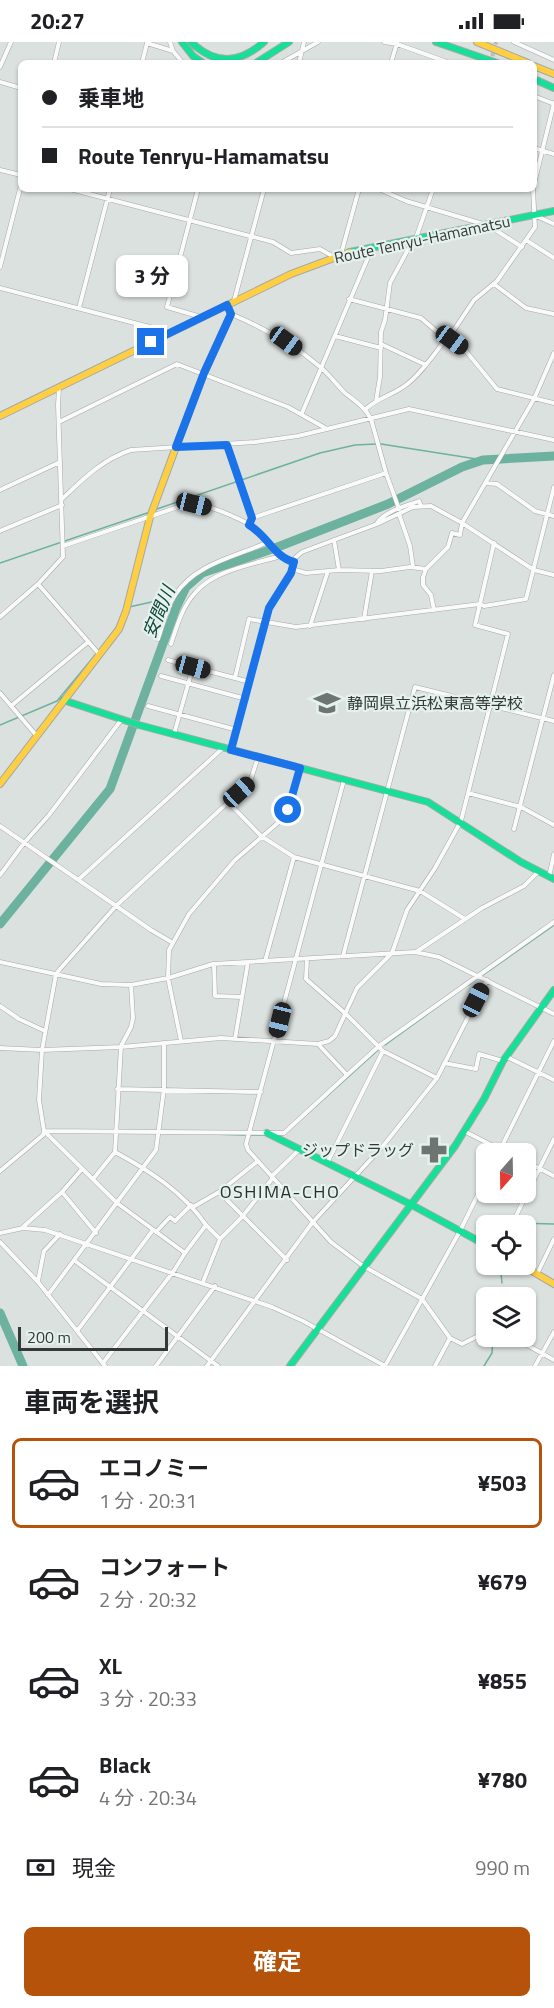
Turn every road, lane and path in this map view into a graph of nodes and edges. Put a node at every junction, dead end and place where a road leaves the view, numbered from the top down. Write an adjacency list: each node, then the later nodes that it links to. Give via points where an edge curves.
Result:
1 (11, 42): 33 (street)
2 (59, 42): 19 (street)
3 (170, 42): 17 (street)
4 (182, 42): 22 (main road)
5 (191, 42): 6 (main road, via 208,56 224,59 242,58)
6 (264, 42)
7 (289, 42): 23 (main road)
8 (304, 42): 18 (street)
9 (318, 42): 18 (street)
10 (384, 42): 16 (street)
11 (436, 42): 28 (main road)
12 (445, 42): 29 (main road)
13 (477, 42): 30 (main road)
14 (514, 42): 31 (street)
15 (147, 43): 17 (street); 20 (street)
16 (397, 43): 26 (street); 27 (street)
17 (173, 51): 21 (street)
18 (302, 51): 24 (street); 25 (street)
19 (55, 60)
20 (143, 60)
21 (180, 60)
22 (199, 60)
23 (261, 60)
24 (286, 60)
25 (300, 60)
26 (393, 60)
27 (442, 60)
28 (489, 60)
29 (490, 60)
30 (521, 60)
31 (554, 60)
32 (537, 67): 34 (main road)
33 (0, 68)
34 (554, 74)
35 (537, 80): 38 (main road)
36 (0, 82): 37 (street)
37 (18, 87)
38 (554, 88)
39 (537, 97): 40 (street)
40 (554, 104): 42 (street)
41 (537, 149): 42 (street)
42 (542, 150): 43 (street); 45 (street)
43 (554, 154)
44 (0, 170): 46 (street)
45 (537, 171)
46 (18, 175)
47 (19, 192): 70 (street)
48 (80, 192): 56 (street)
49 (109, 192): 56 (street)
50 (197, 192): 60 (street)
51 (263, 192): 63 (street)
52 (358, 192): 68 (street)
53 (386, 192): 57 (street)
54 (432, 192): 57 (street)
55 (533, 192): 59 (street)
56 (108, 200): 60 (street); 76 (street)
57 (426, 208): 61 (street); 64 (street)
58 (554, 211): 59 (main road, Route Tenryu-Hamamatsu)
59 (534, 214): 61 (main road, Route Tenryu-Hamamatsu); 62 (street); 65 (street, via 535,227)
60 (189, 220): 63 (street); 80 (street, via 167,307)
61 (488, 224): 64 (main road, Route Tenryu-Hamamatsu); 67 (street)
62 (554, 224)
63 (252, 236): 68 (street, via 279,244 291,253 320,249); 74 (street)
64 (416, 238): 66 (main road, Route Tenryu-Hamamatsu); 77 (street, via 390,283)
65 (526, 240): 67 (street); 69 (street)
66 (372, 247): 68 (main road, Route Tenryu-Hamamatsu); 73 (street)
67 (522, 247): 71 (street)
68 (338, 255): 74 (main road, Route Tenryu-Hamamatsu)
69 (554, 258)
70 (0, 267)
71 (494, 284): 79 (street, via 526,308); 83 (street, via 474,300)
72 (0, 288): 76 (street)
73 (349, 299): 77 (street); 82 (street)
74 (233, 302): 75 (main road, Route Tenryu-Hamamatsu)
75 (227, 305): 78 (main road); 80 (main road, Route Tenryu-Hamamatsu)
76 (79, 308): 81 (street)
77 (387, 309): 83 (street, via 421,318); 84 (street)
78 (231, 314): 87 (street, via 266,329); 88 (main road)
79 (554, 314)
80 (201, 317): 81 (main road, Route Tenryu-Hamamatsu)
81 (170, 333): 89 (main road, Route Tenryu-Hamamatsu)
82 (335, 336): 84 (street); 87 (street)
83 (447, 339): 86 (street); 90 (street, via 465,350 497,389)
84 (381, 346): 86 (street); 91 (street)
85 (554, 353): 90 (street)
86 (426, 365): 91 (street, via 406,385)
87 (322, 368): 93 (street); 94 (street)
88 (204, 373): 94 (street); 97 (street, via 177,364); 102 (main road)
89 (60, 386): 95 (main road, Route Tenryu-Hamamatsu); 97 (street)
90 (534, 399): 92 (street); 99 (street)
91 (376, 401): 93 (street)
92 (554, 403)
93 (366, 409): 96 (street)
94 (302, 413): 98 (street)
95 (0, 416)
96 (371, 419): 98 (street); 99 (street, via 409,408); 104 (street)
97 (58, 422): 103 (street)
98 (328, 429): 101 (street)
99 (515, 432): 100 (street); 105 (street)
100 (554, 440)
101 (227, 445): 102 (street); 116 (street)
102 (176, 447): 108 (street, via 144,447 118,454); 114 (main road)
103 (60, 462): 107 (street); 108 (street)
104 (386, 473): 111 (street); 116 (street)
105 (485, 483): 113 (street, via 497,484 535,512); 117 (street)
106 (554, 487): 113 (street)
107 (0, 490)
108 (62, 499): 109 (street)
109 (62, 505): 120 (street); 124 (street)
110 (421, 506): 111 (street, via 419,501); 112 (street); 117 (street, via 438,509)
111 (399, 508): 118 (street)
112 (399, 514): 118 (street); 127 (street, via 410,546)
113 (547, 514): 115 (street); 131 (street)
114 (150, 516): 119 (street, via 194,504); 124 (street); 145 (main road, via 127,608 119,629)
115 (554, 516)
116 (252, 518): 119 (street)
117 (462, 523): 123 (street); 129 (street, via 460,535 452,533 448,547)
118 (377, 524): 121 (street)
119 (249, 525): 122 (street)
120 (0, 531)
121 (334, 540): 126 (street, via 302,552); 130 (street)
122 (268, 542): 125 (street); 142 (street, via 196,572 173,597)
123 (494, 543): 131 (street); 136 (street)
124 (63, 545): 135 (street, via 59,564)
125 (280, 556): 126 (street); 144 (street, via 222,575 196,591)
126 (294, 562): 128 (street)
127 (412, 567): 129 (street); 132 (street)
128 (292, 569): 133 (street); 140 (street, via 272,602)
129 (426, 569): 137 (street, via 423,585 431,595)
130 (339, 570): 132 (street); 133 (street)
131 (534, 570): 134 (street); 136 (street, via 526,599)
132 (372, 571): 139 (street)
133 (328, 572): 141 (street)
134 (554, 575)
135 (38, 585): 138 (street); 143 (street)
136 (480, 604): 137 (street); 156 (street, via 475,625 508,634)
137 (434, 609): 139 (street)
138 (0, 617)
139 (364, 619): 141 (street)
140 (266, 622): 141 (street); 150 (street, via 249,618); 151 (street)
141 (310, 626)
142 (158, 639)
143 (88, 642): 145 (street); 157 (street)
144 (171, 644)
145 (100, 655): 155 (main road)
146 (168, 660): 147 (street)
147 (193, 667): 150 (street); 152 (street)
148 (554, 675): 160 (street)
149 (161, 676): 152 (street)
150 (235, 678): 151 (street)
151 (250, 682): 154 (street)
152 (188, 684): 154 (street); 159 (street)
153 (0, 693): 157 (street)
154 (246, 699): 163 (street)
155 (63, 700): 161 (main road); 165 (main road)
156 (490, 705): 160 (street); 172 (street, via 415,687); 173 (street)
157 (11, 706): 165 (street)
158 (148, 706): 159 (street)
159 (179, 715): 163 (street); 164 (street)
160 (543, 718): 162 (street); 175 (street)
161 (125, 720): 164 (main road); 181 (street)
162 (554, 721)
163 (237, 730): 167 (street)
164 (174, 734): 166 (main road)
165 (36, 735): 171 (main road)
166 (223, 748): 167 (main road); 189 (street)
167 (231, 750): 168 (main road)
168 (258, 757): 169 (main road); 174 (street, via 250,782)
169 (300, 768): 170 (main road); 180 (street, via 287,815)
170 (344, 780): 172 (main road); 184 (street)
171 (0, 784)
172 (386, 792): 176 (main road, via 429,802); 187 (street)
173 (468, 793): 175 (street); 176 (street)
174 (228, 802): 180 (street); 191 (street)
175 (521, 807): 177 (street); 179 (street)
176 (461, 821): 185 (main road); 190 (street)
177 (554, 825)
178 (0, 826): 181 (street)
179 (514, 829)
180 (261, 836): 183 (street); 194 (street, via 196,905)
181 (24, 843): 186 (street); 189 (street)
182 (554, 854): 188 (street)
183 (294, 857): 184 (street); 200 (street)
184 (322, 864): 187 (street); 198 (street)
185 (538, 872): 188 (main road); 192 (street, via 524,886)
186 (0, 875)
187 (364, 876): 190 (street); 197 (street)
188 (551, 878)
189 (78, 880): 191 (street)
190 (420, 891): 192 (street); 196 (street, via 407,910)
191 (116, 906): 194 (street); 204 (street)
192 (465, 918): 195 (street)
193 (554, 922): 205 (street)
194 (173, 943): 206 (street)
195 (416, 952): 196 (street); 205 (street, via 439,957)
196 (392, 953): 197 (street); 213 (street, via 357,988)
197 (343, 956): 199 (street)
198 (296, 959): 199 (street); 200 (street); 218 (street)
199 (307, 959): 213 (street, via 306,979)
200 (265, 961): 202 (street)
201 (0, 962): 204 (street)
202 (248, 962): 203 (street); 210 (street)
203 (214, 964): 206 (street); 210 (street, via 215,996)
204 (57, 974): 208 (street, via 101,984); 215 (street)
205 (479, 976): 207 (street); 222 (street)
206 (168, 978): 208 (street); 217 (street)
207 (487, 979): 212 (street); 228 (street)
208 (131, 985): 223 (street, via 133,1018)
209 (554, 990): 212 (main road)
210 (242, 997): 216 (street)
211 (0, 1006): 215 (street)
212 (541, 1007): 214 (street); 227 (main road)
213 (346, 1014): 221 (street, via 335,1036); 222 (street)
214 (554, 1014)
215 (45, 1031): 225 (street)
216 (235, 1039): 217 (street); 218 (street)
217 (181, 1041): 220 (street)
218 (275, 1041): 221 (street); 235 (street)
219 (554, 1041): 229 (street)
220 (164, 1043): 223 (street); 234 (street)
221 (318, 1044): 230 (street)
222 (379, 1046): 226 (street); 230 (street)
223 (121, 1047): 225 (street); 233 (street)
224 (0, 1048): 225 (street)
225 (42, 1050): 236 (street, via 39,1100)
226 (383, 1051): 231 (street); 248 (street)
227 (505, 1059): 228 (street, via 479,1054 476,1069); 229 (street); 237 (main road)
228 (444, 1064): 231 (street)
229 (539, 1072): 232 (street); 244 (street)
230 (347, 1075): 241 (street, via 284,1133)
231 (437, 1078): 255 (street)
232 (554, 1080)
233 (117, 1089): 234 (street); 240 (street)
234 (164, 1089): 235 (street); 238 (street)
235 (261, 1092): 239 (street)
236 (44, 1131): 240 (street); 252 (street); 253 (street)
237 (464, 1131): 243 (street); 262 (main road)
238 (160, 1132): 239 (street); 240 (street); 250 (street, via 156,1150)
239 (250, 1132): 241 (street); 247 (street, via 246,1144)
240 (116, 1133): 246 (street)
241 (267, 1133): 245 (main road)
242 (554, 1139): 251 (street)
243 (485, 1143)
244 (503, 1143)
245 (299, 1150): 248 (main road); 257 (street)
246 (115, 1152): 250 (street); 256 (street)
247 (258, 1161): 257 (street); 259 (street)
248 (327, 1163): 255 (main road)
249 (536, 1166): 251 (street)
250 (144, 1168): 261 (street); 263 (street)
251 (539, 1168): 254 (street); 264 (street)
252 (82, 1169): 256 (street); 258 (street)
253 (0, 1171)
254 (554, 1176)
255 (354, 1178): 262 (main road); 266 (street)
256 (93, 1179): 261 (street)
257 (272, 1179): 265 (street); 266 (street)
258 (62, 1192): 268 (street); 272 (street)
259 (219, 1192): 263 (street); 265 (street)
260 (476, 1198): 270 (street)
261 (117, 1203): 269 (street); 272 (street)
262 (410, 1204): 270 (main road); 283 (main road)
263 (192, 1206): 267 (street); 269 (street, via 175,1221 170,1217)
264 (516, 1215)
265 (242, 1217): 274 (street); 281 (street)
266 (312, 1223): 281 (street); 283 (street)
267 (207, 1225): 274 (street); 279 (street)
268 (23, 1228): 271 (street); 273 (street)
269 (154, 1231): 279 (street); 280 (street)
270 (460, 1231): 276 (main road); 292 (street)
271 (0, 1233)
272 (96, 1233): 278 (street)
273 (60, 1234): 278 (street); 286 (street, via 44,1251)
274 (220, 1239): 287 (street)
275 (554, 1239): 285 (street)
276 (476, 1240)
277 (0, 1242): 286 (street)
278 (87, 1243): 280 (street); 282 (street)
279 (185, 1253): 284 (street)
280 (131, 1258): 284 (street); 289 (street)
281 (287, 1260): 293 (street)
282 (75, 1261): 289 (street); 291 (street)
283 (363, 1266): 292 (street); 295 (main road)
284 (173, 1272): 287 (street); 294 (street)
285 (537, 1274): 288 (main road)
286 (38, 1282): 291 (street)
287 (203, 1282): 290 (street)
288 (554, 1284)
289 (110, 1286): 294 (street); 296 (street)
290 (215, 1286): 293 (street); 298 (street)
291 (48, 1295): 296 (street)
292 (422, 1299): 300 (street); 310 (street)
293 (257, 1301): 295 (street); 304 (street)
294 (143, 1310): 298 (street); 305 (street)
295 (317, 1329): 309 (main road); 310 (street)
296 (77, 1331): 305 (street)
297 (554, 1332): 302 (street)
298 (178, 1336): 304 (street); 306 (street)
299 (476, 1337): 300 (street, via 462,1344)
300 (450, 1338): 311 (street)
301 (532, 1347): 302 (street)
302 (543, 1353): 303 (street); 312 (street)
303 (554, 1360)
304 (211, 1361): 307 (street); 308 (street)
305 (103, 1365)
306 (156, 1366)
307 (207, 1366)
308 (218, 1366)
309 (290, 1366)
310 (385, 1366)
311 (435, 1366)
312 (535, 1366)

